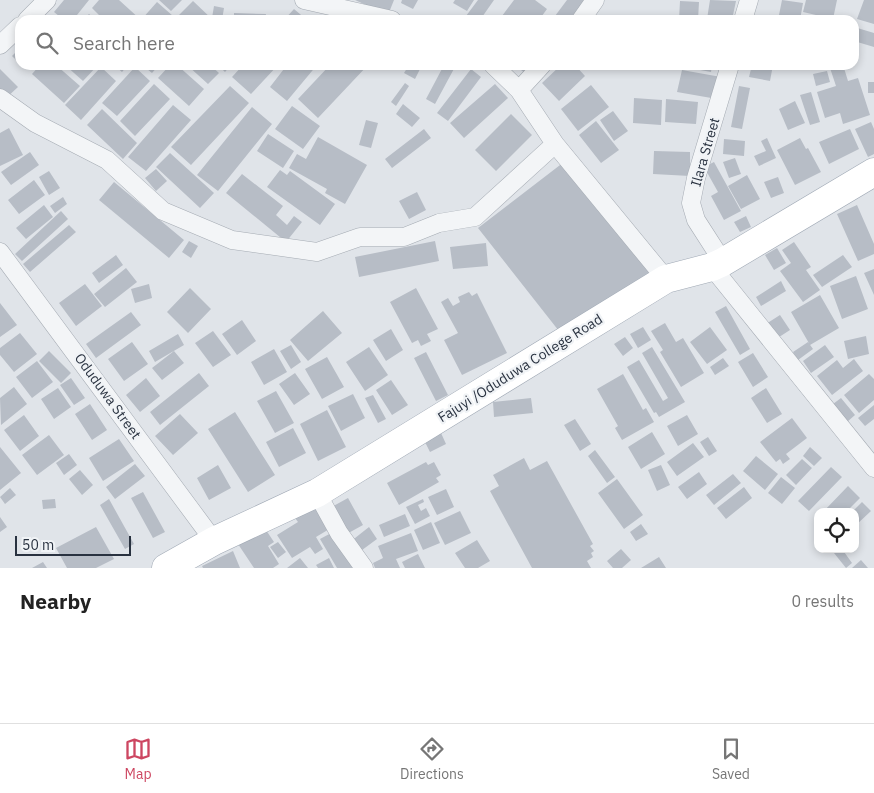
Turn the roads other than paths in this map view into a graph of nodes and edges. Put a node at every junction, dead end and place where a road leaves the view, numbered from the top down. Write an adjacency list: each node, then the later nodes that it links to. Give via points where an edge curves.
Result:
1 (47, 0): 5 (street)
2 (304, 0): 6 (street)
3 (596, 0): 7 (street)
4 (749, 0): 8 (street)
5 (32, 15)
6 (370, 15)
7 (585, 15)
8 (744, 15)
9 (15, 31): 10 (street)
10 (0, 45)
11 (498, 70): 14 (street)
12 (537, 70): 14 (street)
13 (728, 70): 19 (street, Ilara Street, via 691,203)
14 (519, 90): 16 (street)
15 (0, 98): 16 (street, via 35,123 107,160 163,211 232,240 317,252 360,237 404,237 440,223 475,217)
16 (555, 144): 20 (street)
17 (874, 172): 19 (main road, Fajuyi /Oduduwa College Road)
18 (0, 252): 23 (street, Oduduwa Street)
19 (718, 265): 20 (main road, Fajuyi /Oduduwa College Road); 21 (street, Ilara Street)
20 (666, 279): 22 (main road, Fajuyi /Oduduwa College Road)
21 (874, 468)
22 (317, 493): 23 (main road, Fajuyi /Oduduwa College Road); 25 (street, via 339,533)
23 (214, 541): 24 (main road, Fajuyi /Oduduwa College Road)
24 (166, 568)
25 (364, 568)

